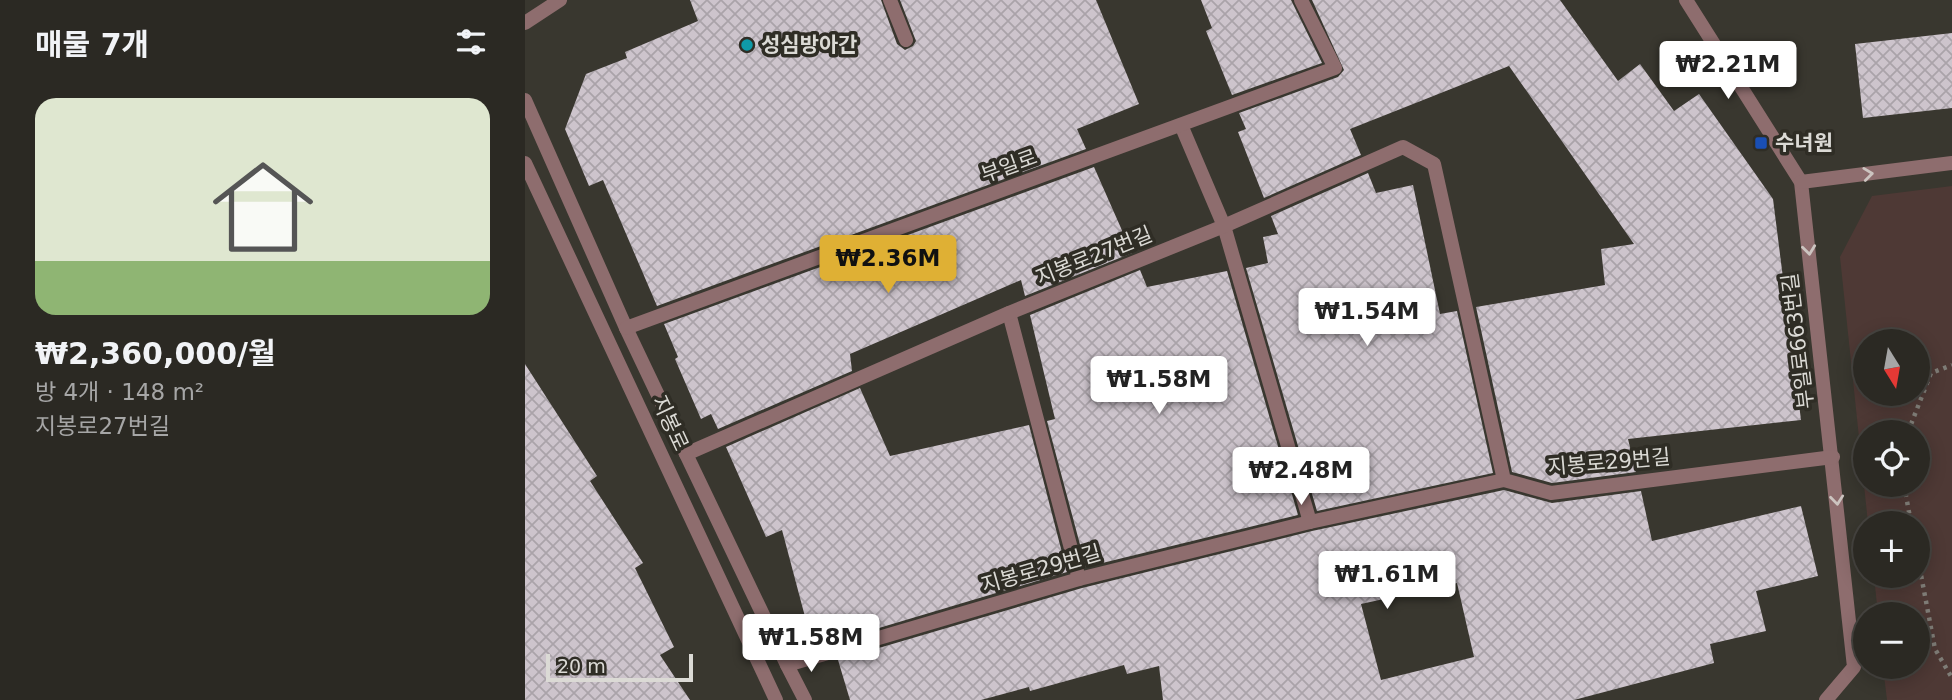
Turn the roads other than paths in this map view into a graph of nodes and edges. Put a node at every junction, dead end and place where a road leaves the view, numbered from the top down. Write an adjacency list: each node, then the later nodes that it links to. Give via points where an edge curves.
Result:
1 (560, 0): 5 (street)
2 (890, 0): 6 (street)
3 (1301, 0): 8 (street, 부일로, via 1335,68)
4 (1686, 0): 11 (street, 부일로663번길)
5 (525, 23)
6 (906, 40)
7 (525, 100): 14 (street)
8 (1181, 125): 12 (street); 14 (street, 부일로)
9 (525, 163): 21 (street, 지봉로)
10 (1952, 163): 11 (street, one-way to 10)
11 (1801, 182): 16 (street, 부일로663번길, one-way to 16)
12 (1224, 226): 13 (street, 지봉로27번길); 17 (street, 지봉로27번길, via 1403,147 1434,164); 18 (street)
13 (1009, 313): 15 (street, 지봉로27번길); 19 (street)
14 (626, 328): 15 (street)
15 (686, 454): 20 (street)
16 (1833, 457): 17 (street, 지봉로29번길, via 1551,493); 23 (street, 부일로663번길, one-way to 23, via 1854,667)
17 (1504, 480): 18 (street, 지봉로29번길)
18 (1310, 522): 19 (street, 지봉로29번길)
19 (1079, 579): 20 (street, 지봉로29번길)
20 (786, 665): 22 (street)
21 (776, 700)
22 (805, 700)
23 (1826, 700)

